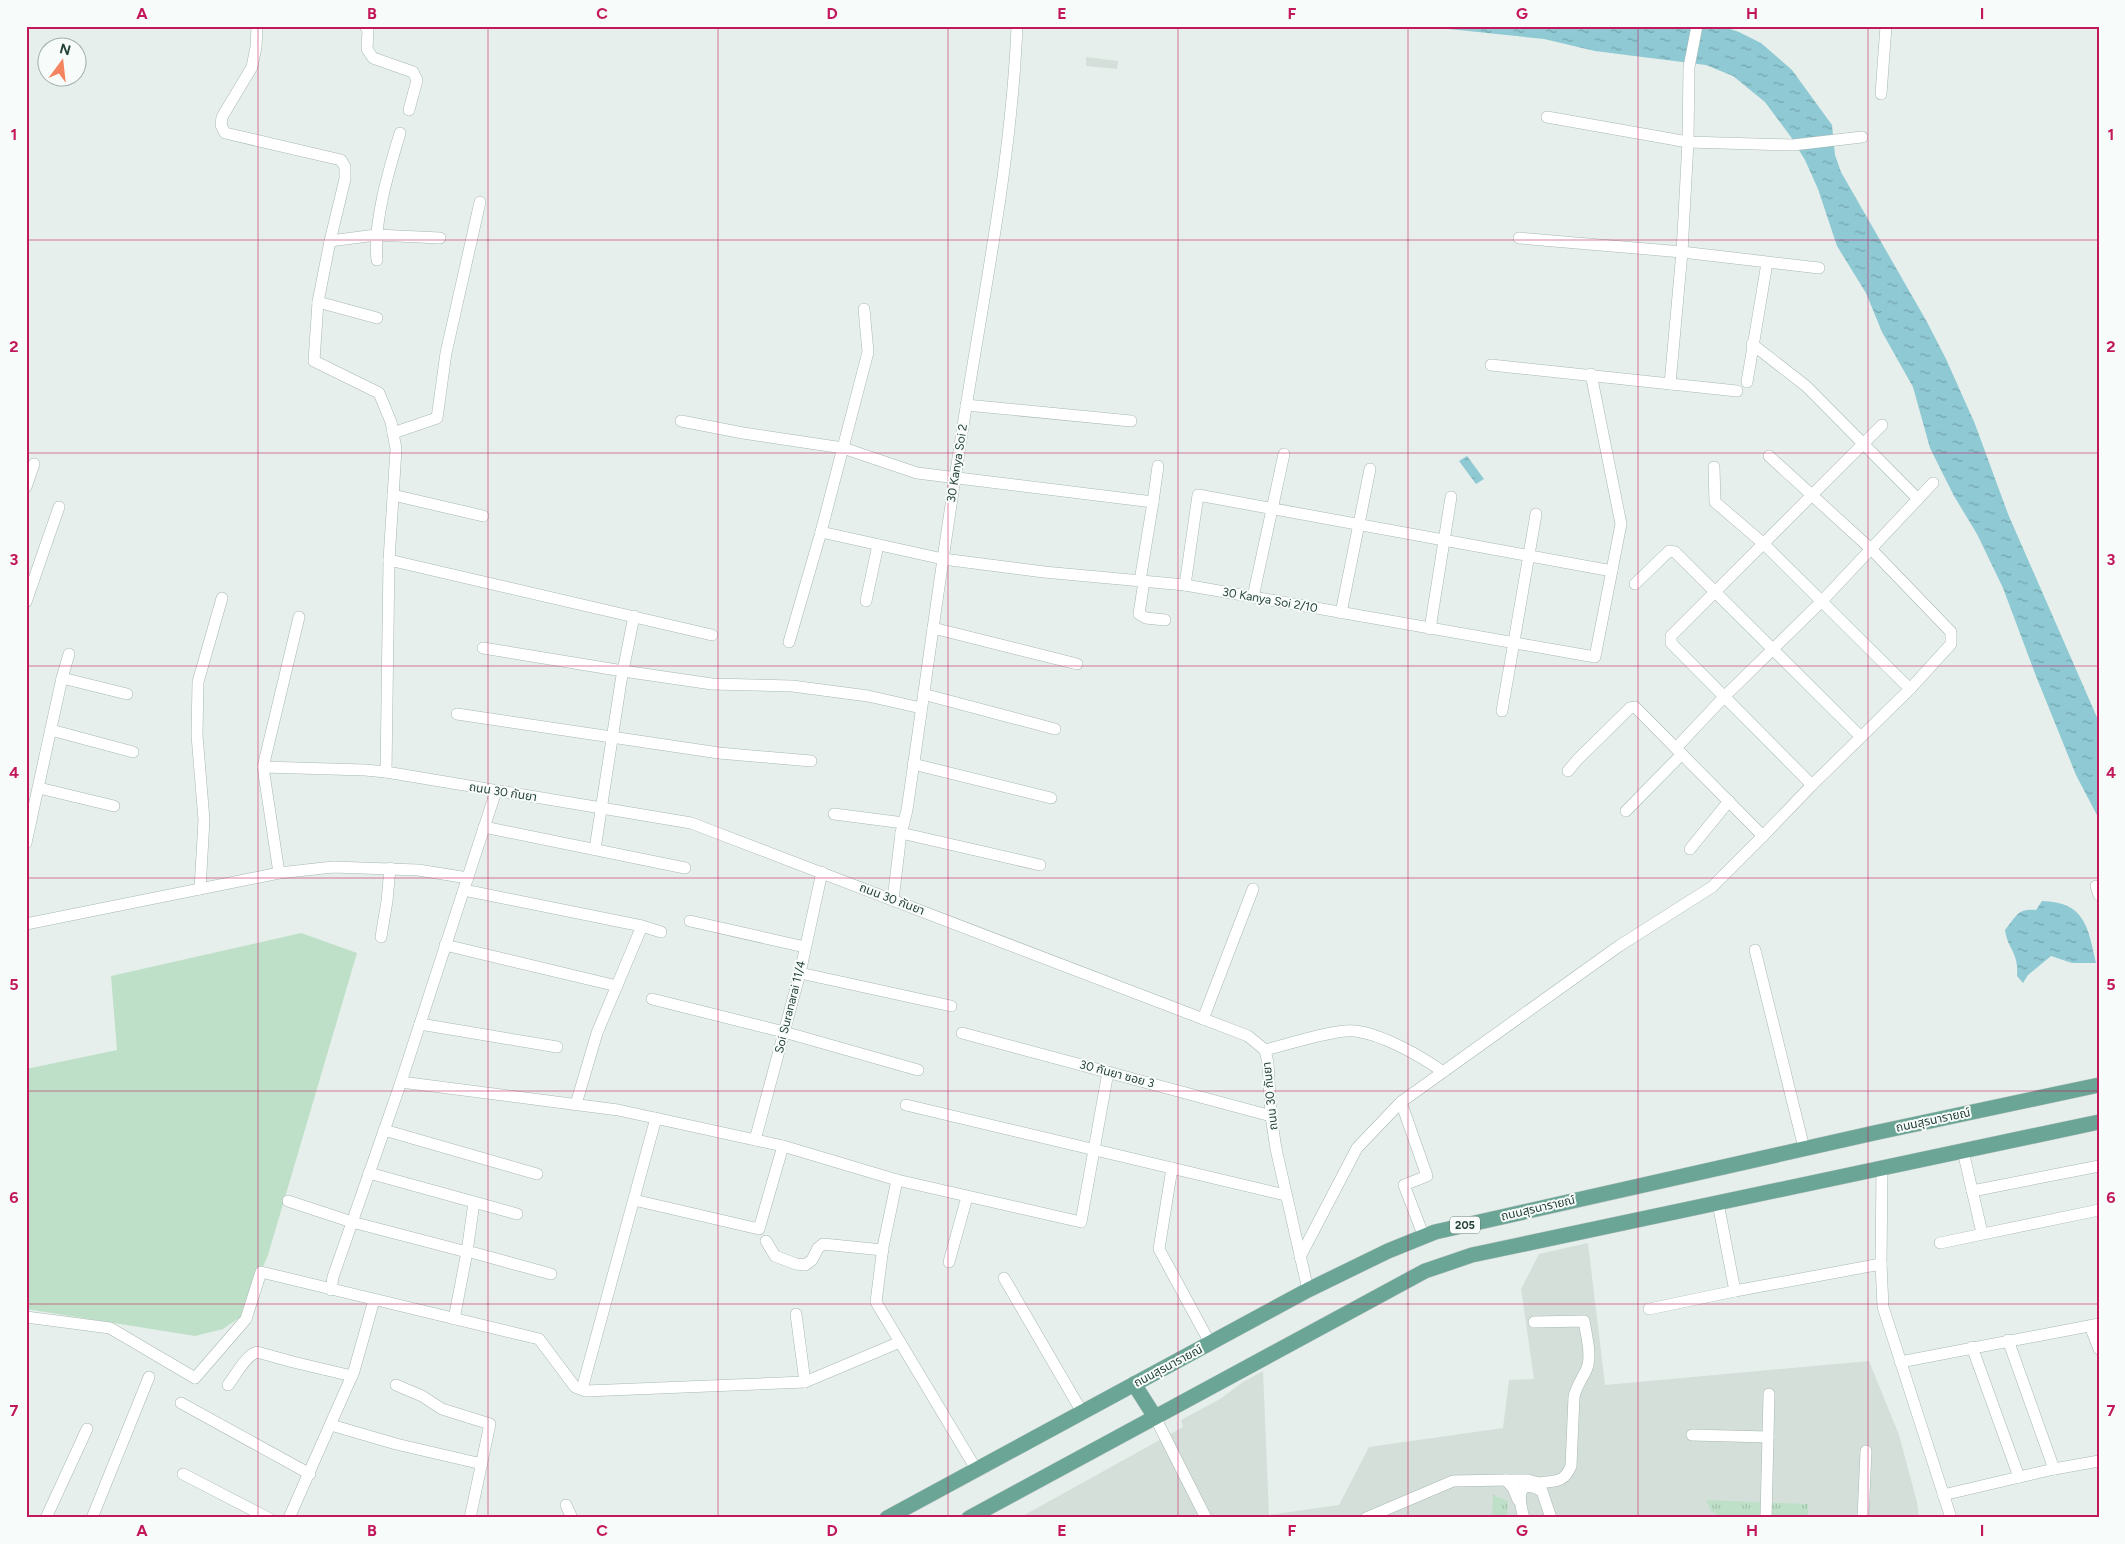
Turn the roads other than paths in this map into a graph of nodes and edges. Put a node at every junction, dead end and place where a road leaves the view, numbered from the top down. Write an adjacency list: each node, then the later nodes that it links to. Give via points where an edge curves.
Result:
1 (257, 26): 16 (street, via 252,67 220,125 225,133 342,160 346,178)
2 (365, 26): 7 (street, via 368,30 367,49 373,58 413,72 417,80)
3 (1017, 26): 30 (street, 30 Kanya Soi 2, via 1004,173)
4 (1697, 26): 11 (street, via 1689,67)
5 (1886, 26): 6 (street)
6 (1880, 94)
7 (409, 110)
8 (1547, 117): 11 (street)
9 (400, 133): 13 (street, via 390,164)
10 (1862, 137): 11 (street, via 1793,145)
11 (1688, 142): 17 (street)
12 (480, 202): 34 (street, via 446,353 437,418)
13 (376, 236): 14 (street); 16 (street); 18 (street)
14 (440, 238)
15 (1518, 238): 17 (street)
16 (330, 241): 21 (street)
17 (1682, 252): 19 (street); 28 (street)
18 (377, 260)
19 (1767, 263): 20 (street); 24 (street)
20 (1819, 268)
21 (318, 302): 23 (street); 34 (street, via 314,360 379,393)
22 (864, 309): 36 (street, via 868,352)
23 (377, 318)
24 (1752, 344): 27 (street); 35 (street, via 1806,386)
25 (1491, 365): 26 (street)
26 (1591, 374): 28 (street); 64 (street, via 1621,524)
27 (1747, 382)
28 (1670, 384): 29 (street)
29 (1737, 391)
30 (966, 406): 32 (street); 43 (street, 30 Kanya Soi 2)
31 (681, 420): 36 (street)
32 (1131, 421)
33 (1882, 425): 35 (street)
34 (394, 433): 47 (street)
35 (1862, 443): 46 (street); 49 (street)
36 (843, 448): 43 (street, via 917,473); 56 (street)
37 (1284, 454): 52 (street)
38 (1769, 456): 46 (street)
39 (34, 464): 45 (street)
40 (1158, 466): 50 (street)
41 (1714, 467): 58 (street, via 1715,502)
42 (1370, 469): 55 (street)
43 (954, 478): 50 (street); 62 (street, 30 Kanya Soi 2)
44 (1933, 483): 49 (street)
45 (26, 487)
46 (1812, 493): 58 (street); 60 (street)
47 (393, 495): 54 (street); 63 (street)
48 (1451, 497): 57 (street)
49 (1918, 499): 60 (street)
50 (1153, 502): 65 (street)
51 (59, 507): 73 (street)
52 (1273, 509): 55 (street); 67 (street, via 1198,495); 69 (street)
53 (1536, 514): 61 (street)
54 (483, 516)
55 (1360, 525): 57 (street); 74 (street)
56 (821, 532): 59 (street, 30 Kanya Soi 2/10); 81 (street)
57 (1444, 540): 61 (street); 79 (street)
58 (1764, 544): 68 (street); 72 (street)
59 (878, 545): 62 (street, 30 Kanya Soi 2/10); 71 (street)
60 (1872, 550): 72 (street); 89 (street, via 1951,632 1951,644)
61 (1529, 556): 64 (street); 82 (street)
62 (943, 559): 65 (street, 30 Kanya Soi 2/10); 78 (street, 30 Kanya Soi 2)
63 (389, 560): 75 (street); 106 (street)
64 (1612, 571): 82 (street, 30 Kanya Soi 2/10, via 1596,657)
65 (1142, 581): 67 (street, 30 Kanya Soi 2/10); 77 (street, via 1139,614)
66 (1635, 584): 68 (street, via 1672,550)
67 (1185, 585): 69 (street, 30 Kanya Soi 2/10)
68 (1716, 592): 84 (street); 92 (street, via 1670,640)
69 (1253, 597): 74 (street, 30 Kanya Soi 2/10)
70 (222, 598): 128 (street, via 198,682 197,736 204,820)
71 (866, 601)
72 (1822, 601): 84 (street); 89 (street)
73 (26, 602)
74 (1341, 613): 79 (street, 30 Kanya Soi 2/10)
75 (634, 616): 80 (street); 87 (street)
76 (298, 617): 104 (street)
77 (1165, 620)
78 (933, 628): 86 (street); 91 (street, 30 Kanya Soi 2)
79 (1430, 628): 82 (street, 30 Kanya Soi 2/10)
80 (712, 635)
81 (788, 642)
82 (1514, 643): 94 (street)
83 (484, 648): 87 (street)
84 (1774, 649): 92 (street); 98 (street)
85 (69, 654): 88 (street)
86 (1077, 664)
87 (622, 672): 93 (street, via 712,684 792,686 868,696); 99 (street)
88 (62, 678): 90 (street); 97 (street)
89 (1910, 689): 98 (street)
90 (127, 694)
91 (923, 694): 93 (street, 30 Kanya Soi 2); 96 (street)
92 (1724, 698): 100 (street); 107 (street)
93 (921, 708): 103 (street, 30 Kanya Soi 2)
94 (1502, 711)
95 (457, 714): 99 (street)
96 (1055, 729)
97 (51, 730): 101 (street); 108 (street)
98 (1861, 737): 107 (street)
99 (612, 738): 102 (street, via 719,753); 113 (street)
100 (1679, 751): 105 (street, via 1634,707); 111 (street); 114 (street)
101 (133, 752)
102 (811, 761)
103 (914, 764): 110 (street); 117 (street, 30 Kanya Soi 2)
104 (263, 767): 106 (street, ถนน 30 กันยา); 126 (street)
105 (1568, 771)
106 (386, 772): 109 (street, ถนน 30 กันยา)
107 (1812, 785): 118 (street)
108 (39, 788): 112 (street); 119 (street)
109 (496, 791): 113 (street, ถนน 30 กันยา); 116 (street)
110 (1051, 798)
111 (1729, 801): 118 (street); 121 (street)
112 (114, 806)
113 (602, 808): 120 (street); 125 (street, ถนน 30 กันยา, via 691,823)
114 (1626, 810)
115 (834, 814): 117 (street)
116 (484, 827): 120 (street); 127 (street)
117 (902, 828): 122 (street); 131 (street, 30 Kanya Soi 2)
118 (1763, 836): 152 (street, via 1712,887 1619,946)
119 (26, 843)
120 (595, 849): 124 (street)
121 (1690, 849)
122 (1040, 865)
123 (390, 868): 126 (street, via 333,867); 127 (street); 136 (street)
124 (685, 868)
125 (822, 872): 131 (street, ถนน 30 กันยา); 138 (street, Soi Suranarai 11/4)
126 (279, 873): 128 (street)
127 (468, 878): 130 (street)
128 (200, 889): 133 (street)
129 (1253, 889): 144 (street)
130 (464, 890): 134 (street); 137 (street)
131 (893, 900): 144 (street, ถนน 30 กันยา)
132 (690, 921): 138 (street)
133 (26, 924)
134 (642, 926): 135 (street); 141 (street)
135 (661, 932)
136 (381, 938)
137 (446, 945): 141 (street); 145 (street)
138 (805, 947): 140 (street, Soi Suranarai 11/4)
139 (1755, 950): 164 (street)
140 (800, 972): 143 (street); 146 (street, Soi Suranarai 11/4)
141 (617, 986): 156 (street, via 597,1033)
142 (652, 999): 146 (street)
143 (951, 1006)
144 (1203, 1019): 149 (street, ถนน 30 กันยา, via 1248,1036)
145 (420, 1024): 148 (street); 153 (street)
146 (784, 1032): 150 (street); 162 (street, Soi Suranarai 11/4)
147 (962, 1033): 151 (street, 30 กันยา ซอย 3)
148 (557, 1047)
149 (1265, 1050): 152 (street, via 1336,1032 1355,1031 1422,1057); 158 (street, ถนน 30 กันยา)
150 (918, 1070)
151 (1108, 1072): 158 (street, 30 กันยา ซอย 3); 165 (street)
152 (1443, 1072): 155 (street)
153 (401, 1082): 156 (street); 161 (street)
154 (2099, 1085): 164 (main road, ถนนสุรนารายณ์ / 205)
155 (1400, 1102): 184 (street, via 1427,1176 1404,1185); 189 (street, via 1357,1148)
156 (576, 1104): 159 (street)
157 (906, 1105): 165 (street)
158 (1272, 1116): 174 (street, ถนน 30 กันยา)
159 (656, 1118): 162 (street); 176 (street)
160 (2099, 1122): 166 (main road)
161 (384, 1130): 170 (street); 171 (street)
162 (755, 1140): 163 (street)
163 (783, 1146): 172 (street); 176 (street, via 759,1229)
164 (1804, 1148): 184 (main road, ถนนสุรนารายณ์ / 205, via 1491,1218)
165 (1095, 1150): 168 (street); 175 (street, via 1081,1222)
166 (1963, 1151): 169 (main road); 173 (street)
167 (2099, 1166): 173 (street)
168 (1172, 1168): 174 (street); 206 (street, via 1159,1249)
169 (1882, 1168): 179 (main road); 191 (street)
170 (369, 1173): 178 (street); 182 (street)
171 (537, 1174)
172 (897, 1180): 175 (street); 187 (street)
173 (1972, 1191): 183 (street)
174 (1285, 1195): 189 (street, ถนน 30 กันยา)
175 (967, 1197): 190 (street)
176 (634, 1200): 216 (street)
177 (288, 1201): 182 (street)
178 (474, 1202): 181 (street); 188 (street)
179 (1718, 1203): 196 (street); 220 (main road, via 1472,1255 1425,1271)
180 (2099, 1210): 183 (street)
181 (516, 1214)
182 (352, 1222): 188 (street); 194 (street)
183 (1982, 1233): 186 (street)
184 (1424, 1237): 195 (main road, ถนนสุรนารายณ์ / 205)
185 (766, 1241): 187 (street, via 775,1256 802,1265 809,1263 823,1244)
186 (1940, 1243)
187 (883, 1250): 205 (street, via 876,1302)
188 (467, 1252): 192 (street); 201 (street)
189 (1300, 1257): 195 (street, ถนน 30 กันยา)
190 (949, 1262)
191 (1881, 1264): 196 (street); 209 (street, via 1883,1307)
192 (551, 1274)
193 (1004, 1278): 219 (street)
194 (331, 1290): 197 (street); 200 (street, via 261,1272 246,1319 194,1378 110,1328)
195 (1308, 1290): 206 (main road, ถนนสุรนารายณ์ / 205)
196 (1735, 1291): 198 (street)
197 (374, 1300): 201 (street); 210 (street)
198 (1649, 1310)
199 (796, 1314): 212 (street)
200 (26, 1317)
201 (454, 1319): 216 (street, via 539,1339 575,1387)
202 (1534, 1322): 234 (street, via 1584,1321 1589,1362 1574,1396 1567,1474)
203 (2094, 1325): 204 (street); 208 (street)
204 (2008, 1340): 207 (street); 229 (street)
205 (900, 1342): 212 (street); 228 (street)
206 (1210, 1343): 213 (main road, ถนนสุรนารายณ์ / 205)
207 (1972, 1347): 209 (street); 232 (street)
208 (2099, 1350)
209 (1900, 1362): 235 (street)
210 (352, 1376): 214 (street, via 256,1352); 221 (street)
211 (149, 1378): 240 (street)
212 (805, 1382): 216 (street)
213 (1134, 1384): 219 (main road, ถนนสุรนารายณ์ / 205); 220 (main road)
214 (228, 1385)
215 (396, 1385): 227 (street, via 442,1409 490,1424)
216 (582, 1389)
217 (1770, 1394): 224 (street)
218 (182, 1404): 231 (street)
219 (1082, 1412): 228 (main road, ถนนสุรนารายณ์ / 205)
220 (1155, 1417): 245 (main road); 246 (street)
221 (331, 1425): 227 (street); 231 (street)
222 (87, 1428): 239 (street)
223 (1692, 1436): 224 (street)
224 (1768, 1437): 250 (street)
225 (1866, 1451): 251 (street)
226 (2099, 1461): 229 (street)
227 (482, 1464): 243 (street)
228 (976, 1469): 238 (main road, ถนนสุรนารายณ์ / 205)
229 (2054, 1469): 232 (street)
230 (183, 1474): 241 (street)
231 (310, 1474): 242 (street)
232 (2019, 1477): 235 (street)
233 (1506, 1480): 234 (street, via 1528,1480); 236 (street); 247 (street, via 1453,1481)
234 (1540, 1487): 236 (street, via 1527,1487 1520,1492); 249 (street)
235 (1943, 1494): 252 (street)
236 (1518, 1500): 248 (street)
237 (566, 1505): 244 (street)
238 (889, 1517)
239 (46, 1518)
240 (92, 1518)
241 (268, 1518)
242 (289, 1518)
243 (470, 1518)
244 (572, 1518)
245 (970, 1518)
246 (1206, 1518)
247 (1366, 1518)
248 (1524, 1518)
249 (1551, 1518)
250 (1766, 1518)
251 (1864, 1518)
252 (1950, 1518)

